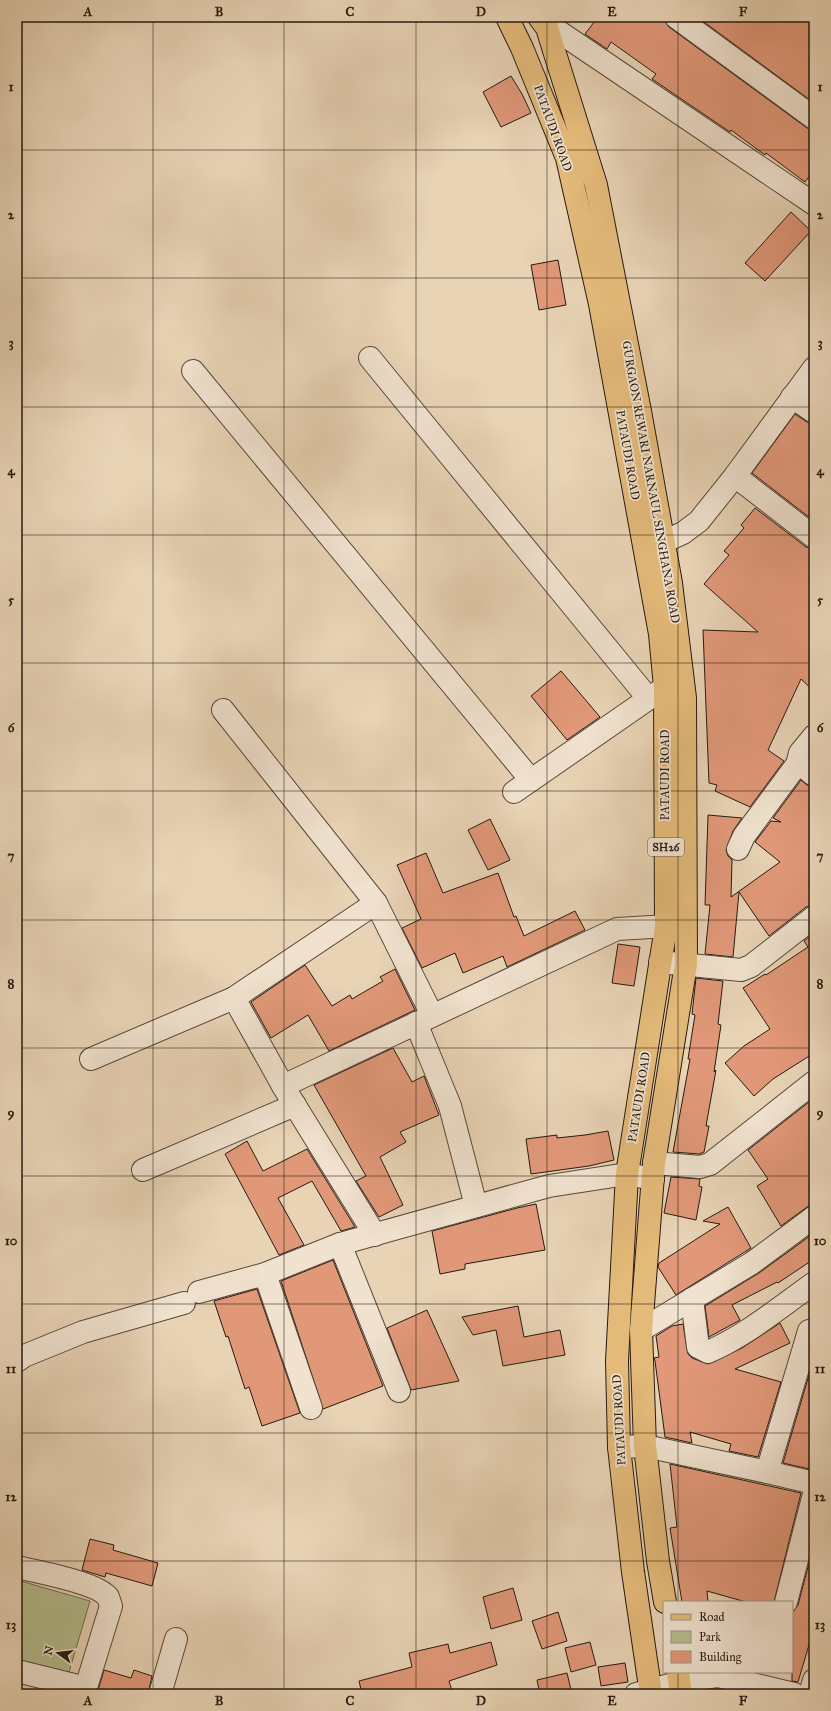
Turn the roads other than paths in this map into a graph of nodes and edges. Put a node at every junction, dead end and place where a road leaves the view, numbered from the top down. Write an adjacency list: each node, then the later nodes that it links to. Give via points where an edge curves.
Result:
1 (507, 17): 13 (main road, PATAUDI ROAD / SH26, via 567,158)
2 (676, 17): 4 (street)
3 (548, 22): 5 (street); 13 (main road, GURGAON REWARI NARNAUL SINGHANA ROAD / SH26, via 596,185)
4 (814, 118)
5 (811, 197)
6 (370, 358): 14 (street)
7 (814, 368): 9 (street)
8 (193, 371): 14 (street, via 523,786)
9 (792, 397): 10 (street); 11 (street)
10 (814, 412)
11 (735, 476): 12 (street); 13 (street, via 699,521 683,533)
12 (814, 537)
13 (654, 544): 14 (main road, GURGAON REWARI NARNAUL SINGHANA ROAD / SH26, via 671,583)
14 (665, 688): 21 (main road, GURGAON REWARI NARNAUL SINGHANA ROAD / SH26, via 685,698)
15 (222, 710): 19 (street)
16 (814, 736): 17 (street, via 800,752)
17 (806, 770): 18 (street, via 744,836)
18 (738, 849)
19 (376, 903): 24 (street); 25 (street)
20 (814, 916): 23 (street, via 745,969)
21 (676, 926): 22 (main road, PATAUDI ROAD / SH26); 23 (main road, GURGAON REWARI NARNAUL SINGHANA ROAD / SH26); 25 (street, via 617,929)
22 (660, 962): 23 (street); 32 (main road, PATAUDI ROAD / SH26)
23 (686, 964): 31 (main road, GURGAON REWARI NARNAUL SINGHANA ROAD / SH26)
24 (234, 998): 26 (street); 28 (street)
25 (424, 1019): 28 (street); 33 (street)
26 (91, 1059)
27 (814, 1082): 31 (street, via 710,1164)
28 (283, 1086): 29 (street)
29 (295, 1105): 30 (street); 35 (street)
30 (143, 1170)
31 (653, 1171): 32 (street); 40 (main road, GURGAON REWARI NARNAUL SINGHANA ROAD / SH26)
32 (627, 1174): 33 (street, via 549,1186); 46 (main road, PATAUDI ROAD / SH26, via 617,1361)
33 (476, 1206): 35 (street)
34 (814, 1218): 39 (street, via 752,1263)
35 (375, 1235): 36 (street)
36 (340, 1244): 37 (street); 43 (street)
37 (265, 1274): 42 (street, via 83,1332); 44 (street)
38 (814, 1283): 39 (street, via 748,1329 708,1352 698,1347)
39 (692, 1299): 40 (street)
40 (641, 1330): 45 (main road, GURGAON REWARI NARNAUL SINGHANA ROAD / SH26)
41 (808, 1331): 47 (street)
42 (17, 1361)
43 (399, 1390)
44 (311, 1408)
45 (645, 1446): 46 (street); 47 (street); 51 (main road, GURGAON REWARI NARNAUL SINGHANA ROAD / SH26)
46 (619, 1447): 59 (main road, PATAUDI ROAD / SH26)
47 (767, 1472): 48 (street)
48 (814, 1483)
49 (814, 1494): 52 (street)
50 (17, 1567): 58 (street, via 82,1583 108,1597 111,1606)
51 (665, 1601)
52 (786, 1601)
53 (176, 1639): 60 (street)
54 (17, 1671): 58 (street)
55 (766, 1679): 57 (street, via 718,1676); 61 (street)
56 (814, 1680): 62 (street)
57 (680, 1683): 59 (street)
58 (85, 1691)
59 (646, 1693)
60 (160, 1694)
61 (794, 1694)
62 (810, 1694)

